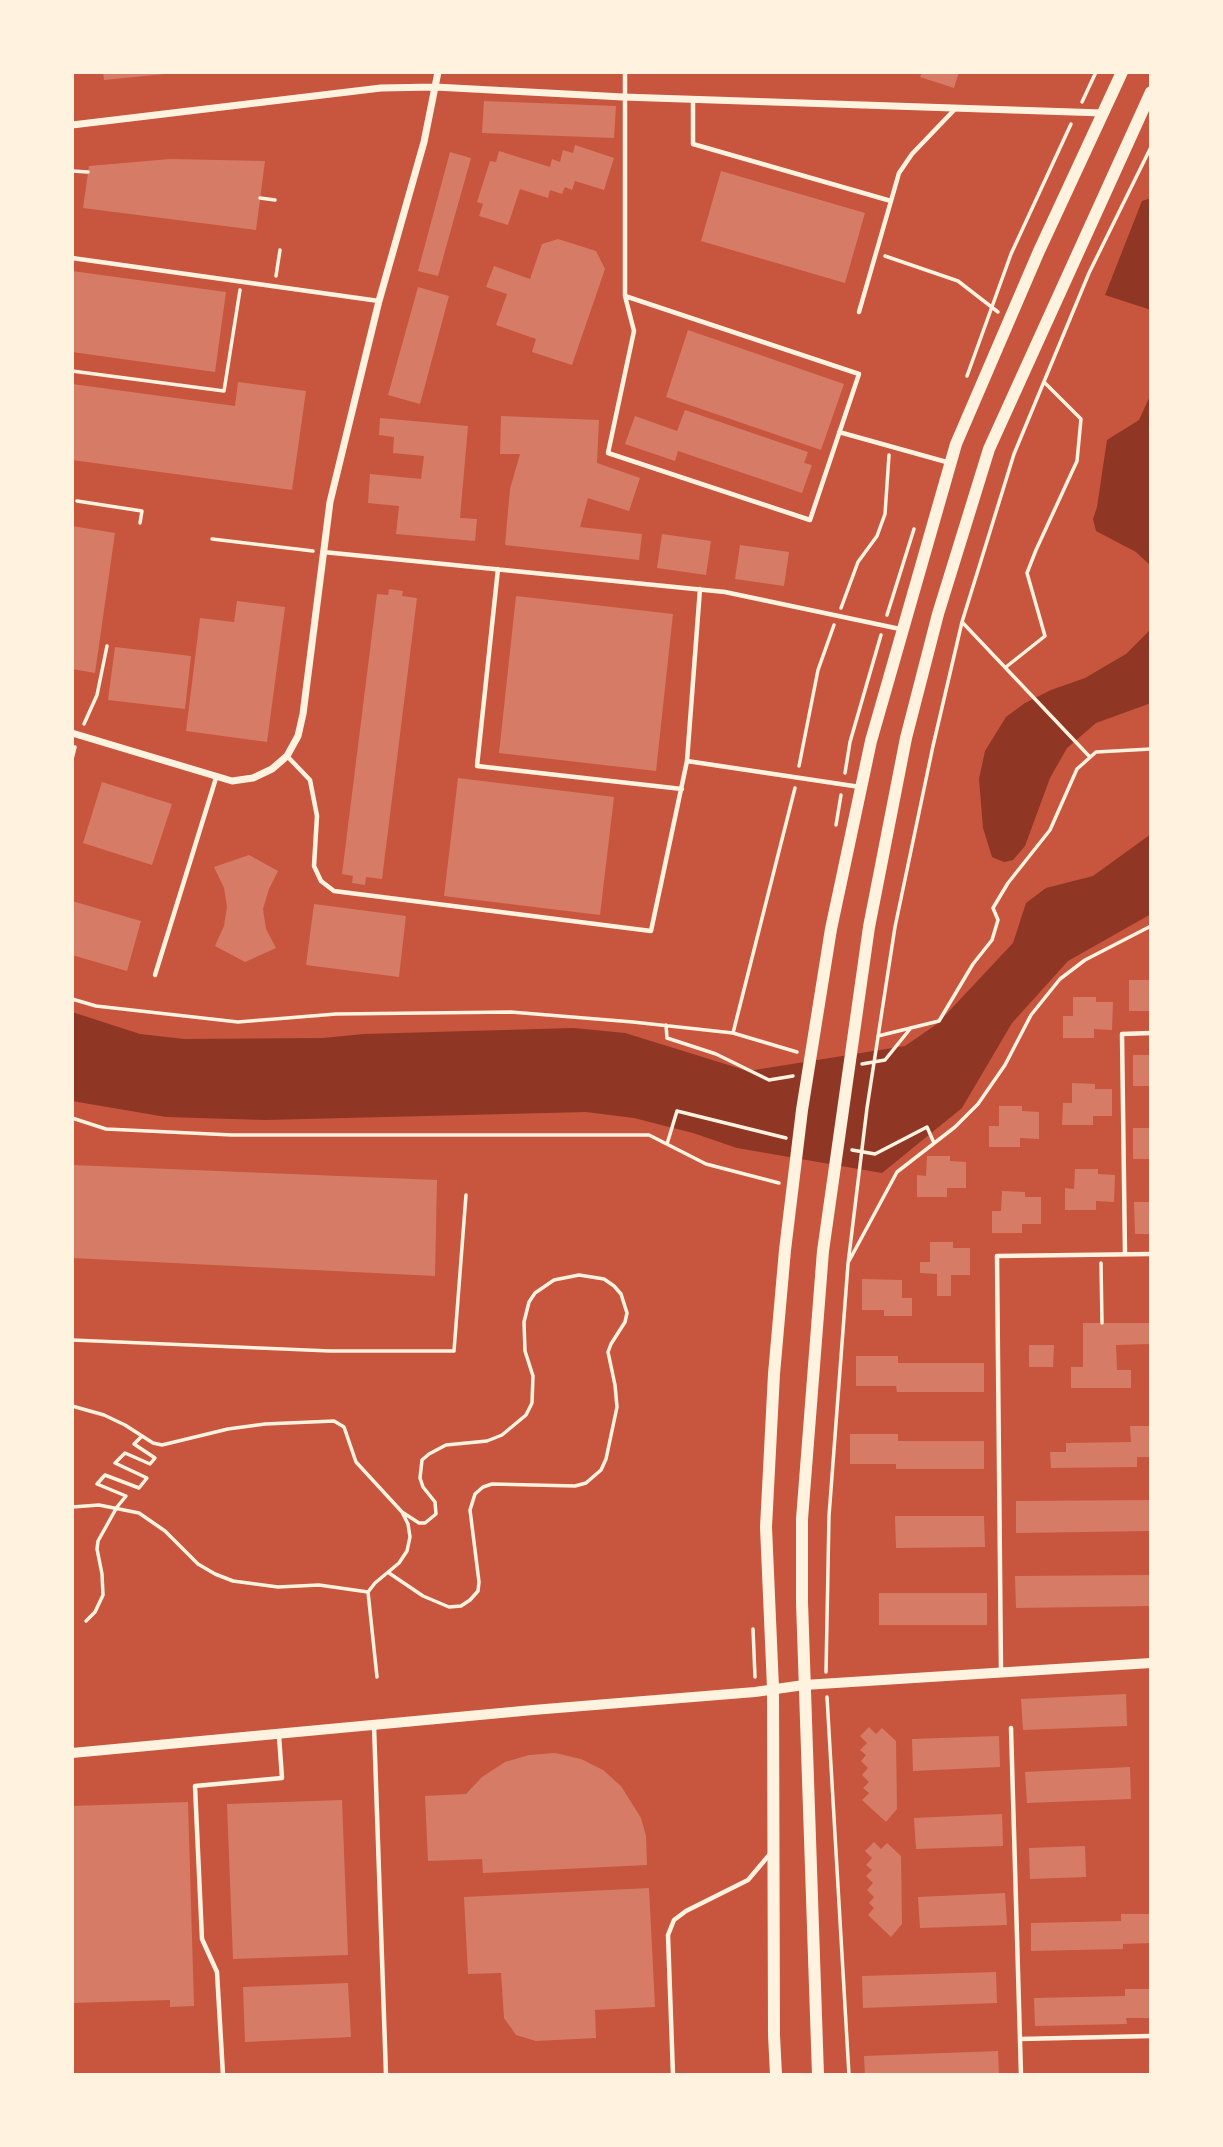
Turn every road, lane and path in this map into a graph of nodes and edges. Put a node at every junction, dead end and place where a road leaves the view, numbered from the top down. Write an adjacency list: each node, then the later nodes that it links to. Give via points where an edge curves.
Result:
1 (438, 72): 4 (street)
2 (625, 72): 6 (lane)
3 (1122, 72): 9 (main road)
4 (435, 87): 6 (street); 10 (street, via 381,88); 23 (street)
5 (1151, 92): 83 (main road, via 989,449 906,738 869,927 823,1251 802,1519)
6 (623, 97): 7 (street); 22 (lane)
7 (693, 99): 8 (street); 16 (lane, via 693,144)
8 (956, 107): 9 (street); 16 (lane, via 912,154 899,173)
9 (1103, 113): 25 (main road)
10 (72, 125)
11 (1151, 147): 27 (path, via 1089,274)
12 (72, 171): 13 (path)
13 (88, 172)
14 (260, 198): 15 (path)
15 (275, 200)
16 (891, 201): 18 (lane)
17 (280, 250): 21 (path)
18 (876, 253): 24 (lane); 25 (path, via 958,281)
19 (72, 258): 20 (lane)
20 (242, 281): 21 (lane); 26 (path, via 224,391)
21 (274, 286): 23 (lane)
22 (625, 296): 28 (lane, via 859,374); 28 (lane, via 634,331 608,453 810,520)
23 (379, 301): 34 (street, via 342,444)
24 (859, 312)
25 (1009, 320): 30 (main road)
26 (72, 371)
27 (1044, 382): 38 (path, via 1014,454); 41 (path, via 1081,419 1077,461 1027,573 1045,636)
28 (839, 432): 29 (lane)
29 (890, 445): 30 (lane); 37 (path, via 886,513 877,536 858,562)
30 (950, 463): 39 (main road)
31 (77, 502): 32 (path, via 142,511)
32 (141, 523)
33 (212, 539): 34 (path)
34 (322, 552): 35 (lane); 44 (street, via 303,714)
35 (498, 569): 36 (lane); 50 (lane, via 478,766)
36 (700, 589): 37 (lane); 46 (lane)
37 (838, 615): 39 (lane); 48 (path, via 818,670)
38 (962, 622): 41 (path); 58 (path, via 895,927)
39 (902, 629): 49 (main road)
40 (107, 646): 42 (path, via 97,695)
41 (1006, 667): 45 (path)
42 (75, 735): 47 (street)
43 (1151, 749): 45 (path)
44 (287, 756): 47 (street, via 253,778); 50 (lane, via 310,780 317,816 314,866 321,881 334,891 651,931)
45 (1089, 756): 55 (path, via 1077,769 1050,830 993,908 998,920 992,940 939,1021)
46 (688, 761): 48 (lane); 50 (lane)
47 (216, 778): 52 (lane)
48 (797, 778): 49 (lane); 56 (path)
49 (861, 788): 84 (main road, via 831,929 785,1250 766,1527)
50 (682, 789)
51 (1151, 926): 68 (path, via 1085,960 1060,979 1031,1015 978,1104 897,1172)
52 (155, 975)
53 (72, 999): 54 (path, via 96,1006 238,1022 336,1014 511,1012)
54 (666, 1026): 56 (path); 61 (path, via 667,1038 716,1054 769,1080)
55 (911, 1028): 58 (path); 60 (path, via 885,1060)
56 (733, 1033): 59 (path)
57 (1151, 1033): 66 (lane, via 1122,1034)
58 (878, 1036): 68 (path)
59 (797, 1052)
60 (859, 1065)
61 (794, 1076)
62 (72, 1118): 63 (path, via 106,1129 232,1135 649,1135 706,1164)
63 (779, 1183)
64 (466, 1195): 70 (path, via 454,1351 330,1351)
65 (1100, 1254): 66 (lane); 69 (path); 80 (lane, via 997,1256)
66 (1125, 1254): 67 (lane)
67 (1151, 1254)
68 (848, 1264): 82 (path, via 829,1516)
69 (1102, 1323)
70 (72, 1339)
71 (72, 1406): 72 (path, via 104,1415)
72 (142, 1436): 74 (path, via 134,1444 155,1458 150,1464 125,1453 115,1464 147,1478 139,1488 105,1475 97,1485 126,1496); 75 (path, via 162,1445 228,1429 334,1421 344,1427 356,1462)
73 (72, 1507): 74 (path)
74 (117, 1507): 77 (path, via 152,1520 198,1564 233,1581); 78 (path, via 97,1549 103,1595)
75 (402, 1512): 76 (path, via 410,1537 407,1551); 76 (path, via 425,1523 436,1514 435,1502 420,1478 422,1460 429,1454 446,1445 502,1435 526,1415 532,1403 533,1376 525,1351 524,1322 535,1293 554,1280 579,1275 604,1279 614,1286 627,1313 608,1352 617,1407 601,1469 586,1483 575,1486 492,1484 475,1494 470,1510 478,1591 461,1606 449,1607 423,1596)
76 (389, 1573): 77 (path)
77 (368, 1592): 81 (path)
78 (86, 1620)
79 (1151, 1663): 80 (street)
80 (1000, 1673): 82 (street)
81 (377, 1676)
82 (826, 1683): 83 (street); 97 (path)
83 (804, 1685): 84 (street); 96 (main road)
84 (773, 1688): 85 (street); 89 (main road)
85 (374, 1726): 87 (street); 93 (lane)
86 (1011, 1728): 91 (lane)
87 (278, 1735): 88 (street); 92 (lane, via 282,1778 195,1786 202,1939 217,1972)
88 (72, 1753)
89 (774, 1850): 94 (lane, via 748,1880 674,1920 668,1934); 95 (main road)
90 (1151, 2036): 91 (lane)
91 (1020, 2039): 98 (lane)
92 (223, 2075)
93 (386, 2075)
94 (673, 2075)
95 (776, 2075)
96 (818, 2075)
97 (849, 2075)
98 (1021, 2075)

